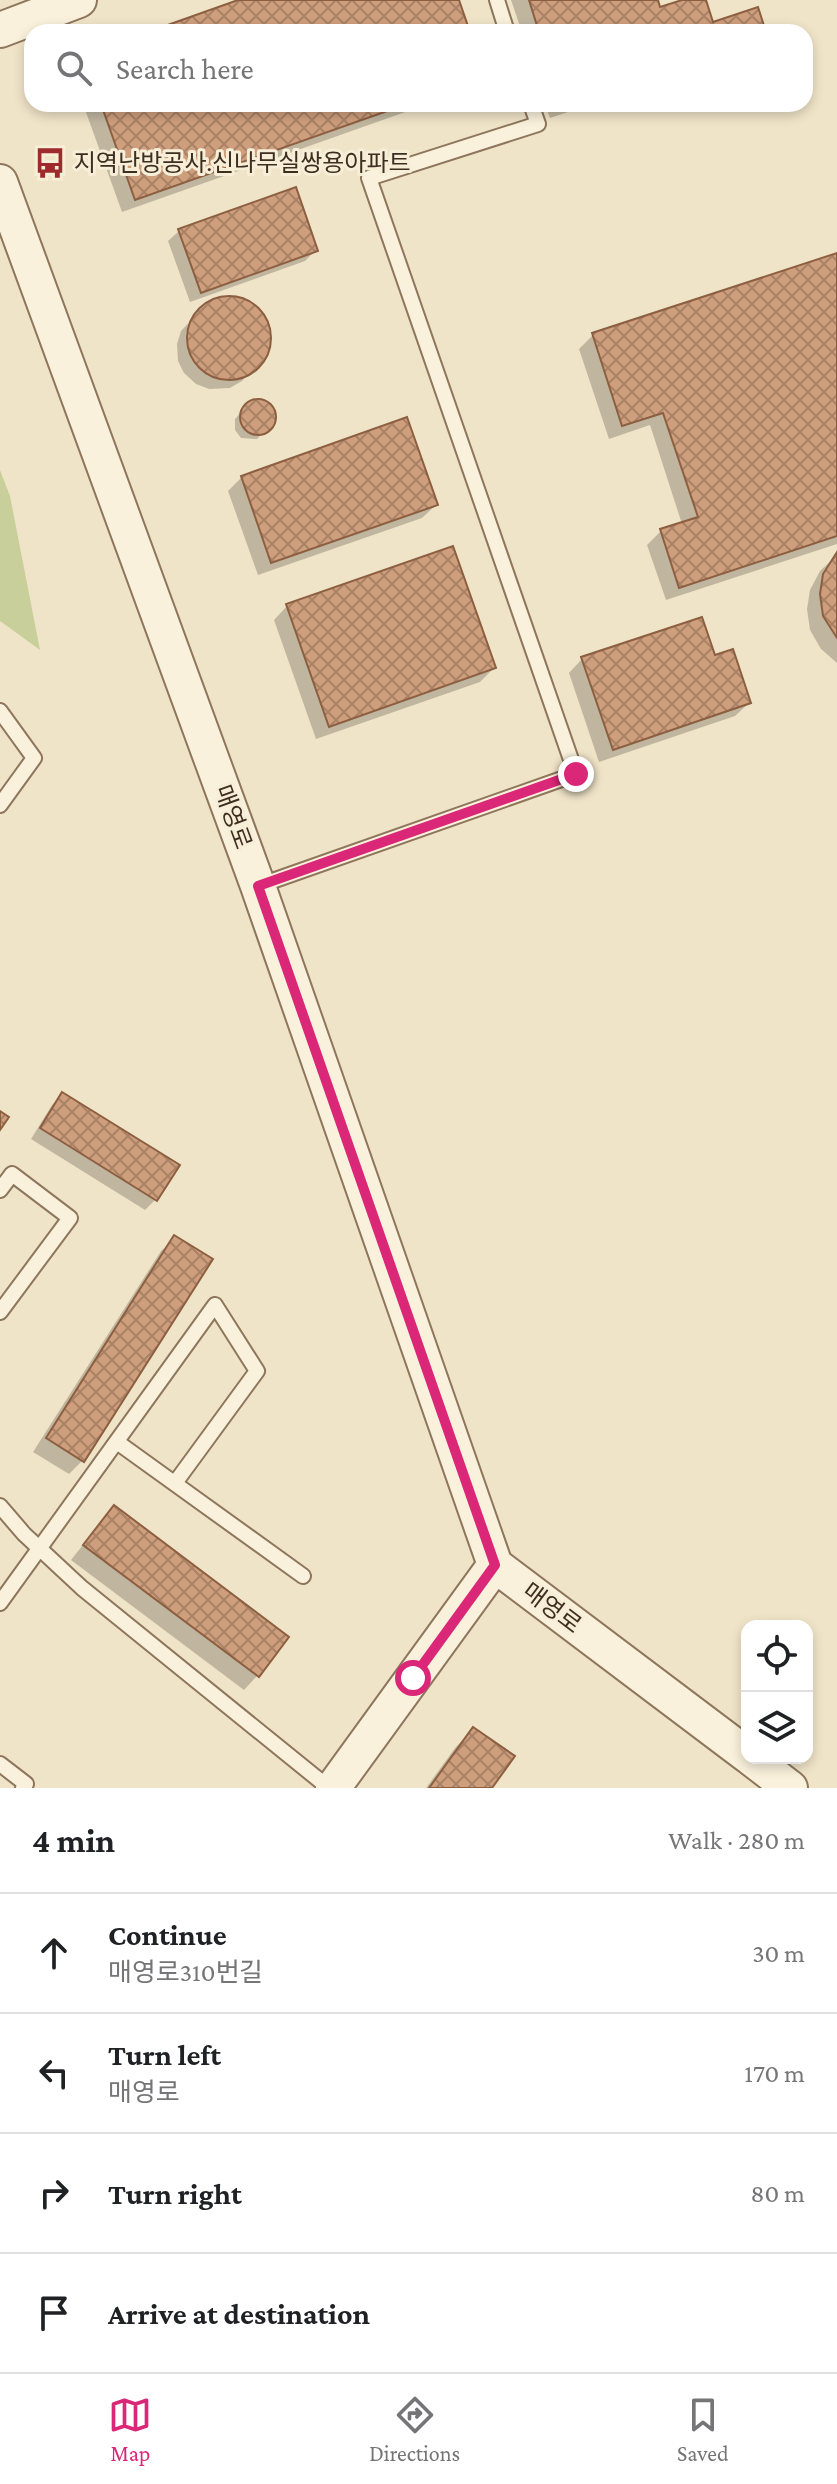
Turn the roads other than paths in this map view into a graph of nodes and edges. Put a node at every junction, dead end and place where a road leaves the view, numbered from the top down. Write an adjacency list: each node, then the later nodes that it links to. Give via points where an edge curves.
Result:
1 (79, 0): 4 (street)
2 (497, 0): 3 (lane)
3 (504, 24)
4 (0, 30)
5 (534, 112): 9 (lane, via 538,124 369,178 576,774)
6 (0, 182): 9 (street, 매영로)
7 (0, 711): 8 (lane, via 34,758)
8 (0, 805)
9 (258, 886): 16 (street, 매영로)
10 (0, 1190): 11 (lane, via 12,1174 70,1218)
11 (0, 1312)
12 (117, 1442): 13 (lane); 13 (lane, via 215,1305 257,1371); 15 (lane)
13 (175, 1483): 17 (lane)
14 (0, 1506): 15 (lane)
15 (40, 1548): 18 (lane); 23 (lane, via 82,1588)
16 (495, 1565): 19 (street, 매영로); 23 (street)
17 (303, 1576)
18 (0, 1603)
19 (741, 1751)
20 (0, 1764): 22 (lane, via 26,1784)
21 (758, 1764): 24 (street, 매영로)
22 (23, 1788)
23 (331, 1788)
24 (790, 1788)

